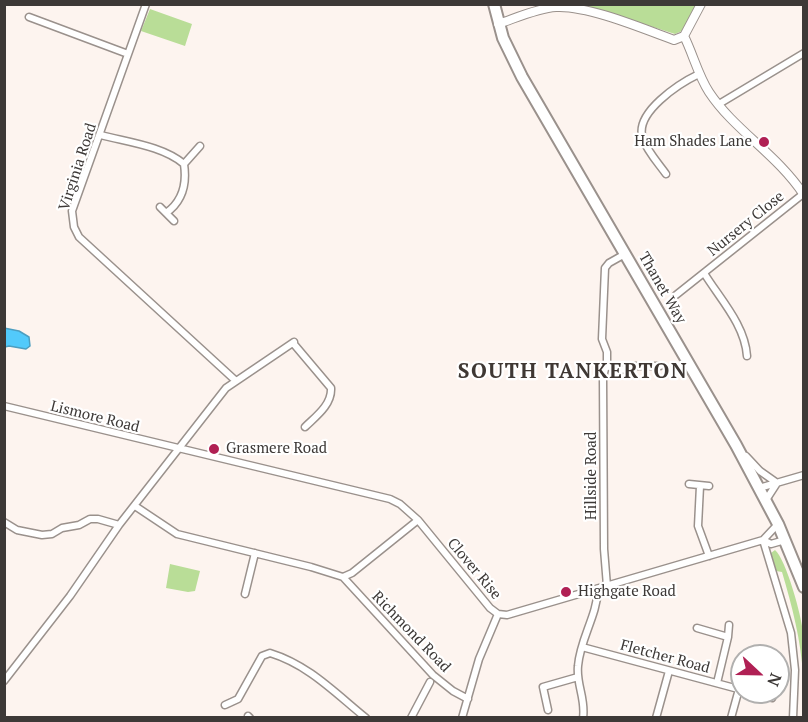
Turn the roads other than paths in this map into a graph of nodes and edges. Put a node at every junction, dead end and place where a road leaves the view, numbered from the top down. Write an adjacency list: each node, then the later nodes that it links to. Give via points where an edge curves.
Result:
1 (146, 4): 8 (street, Virginia Road)
2 (494, 4): 5 (main road, Thanet Way)
3 (701, 4): 6 (street)
4 (29, 17): 8 (street)
5 (498, 24): 6 (street, via 554,7 568,7 674,40); 20 (main road, Thanet Way, via 522,77)
6 (684, 36): 9 (street)
7 (804, 53): 10 (street)
8 (128, 54): 11 (street, Virginia Road)
9 (699, 74): 10 (street); 14 (street, via 683,81 649,112 642,124 644,142)
10 (719, 104): 15 (street)
11 (101, 135): 13 (street, via 165,154); 26 (street, Virginia Road, via 72,211 79,237)
12 (200, 146): 13 (street)
13 (184, 164): 18 (street, via 183,194)
14 (666, 174)
15 (801, 184): 16 (street)
16 (803, 195): 21 (street, Nursery Close)
17 (160, 207): 18 (street)
18 (166, 213): 19 (street)
19 (174, 221)
20 (625, 254): 24 (street, Hillside Road, via 605,268 602,339 607,352); 29 (main road, Thanet Way)
21 (704, 273): 22 (street, Nursery Close); 23 (street, Nursery Close, via 739,325)
22 (676, 295)
23 (747, 356)
24 (606, 366): 25 (street, via 621,370); 48 (street, Hillside Road, via 603,377)
25 (660, 366)
26 (236, 381): 28 (street, via 293,342 331,388 323,409); 30 (street, via 226,388)
27 (4, 406): 30 (street, Lismore Road)
28 (304, 427)
29 (736, 445): 32 (street); 36 (main road, Thanet Way)
30 (179, 450): 38 (street); 39 (street, Clover Rise, via 390,499)
31 (804, 475): 32 (street)
32 (777, 483): 36 (street); 37 (street)
33 (689, 484): 34 (street)
34 (700, 486): 35 (street); 46 (street, via 698,526)
35 (709, 486)
36 (759, 488): 37 (main road, Thanet Way)
37 (766, 500): 41 (main road, Thanet Way)
38 (135, 506): 42 (street); 45 (street, via 177,534)
39 (418, 520): 47 (street); 52 (street, Clover Rise)
40 (4, 522): 42 (street, via 17,530 42,535 90,519)
41 (778, 524): 43 (street); 44 (main road, Thanet Way)
42 (120, 525): 59 (street)
43 (764, 540): 44 (street, Clover Rise, via 771,544); 46 (street, Clover Rise); 71 (street, via 791,633 795,670)
44 (786, 540): 49 (main road, Thanet Way)
45 (255, 553): 47 (street); 51 (street)
46 (709, 556): 48 (street, Clover Rise)
47 (343, 577): 63 (street, Richmond Road, via 434,675)
48 (607, 586): 50 (street, Clover Rise)
49 (804, 587)
50 (598, 589): 52 (street, Clover Rise, via 507,615); 56 (street, via 596,610)
51 (245, 594)
52 (498, 614): 63 (street)
53 (729, 625): 55 (street)
54 (697, 628): 55 (street)
55 (728, 637): 61 (street)
56 (582, 647): 57 (street, Fletcher Road); 58 (street)
57 (669, 671): 61 (street, Fletcher Road); 70 (street)
58 (578, 677): 65 (street, via 543,687); 69 (street)
59 (4, 681)
60 (430, 682): 67 (street)
61 (717, 683): 62 (street, Fletcher Road)
62 (730, 687)
63 (468, 699): 68 (street)
64 (225, 705): 66 (street, via 238,699 262,656 270,653 315,674)
65 (548, 710)
66 (366, 717)
67 (411, 717)
68 (462, 717)
69 (583, 717)
70 (656, 717)
71 (793, 717)

